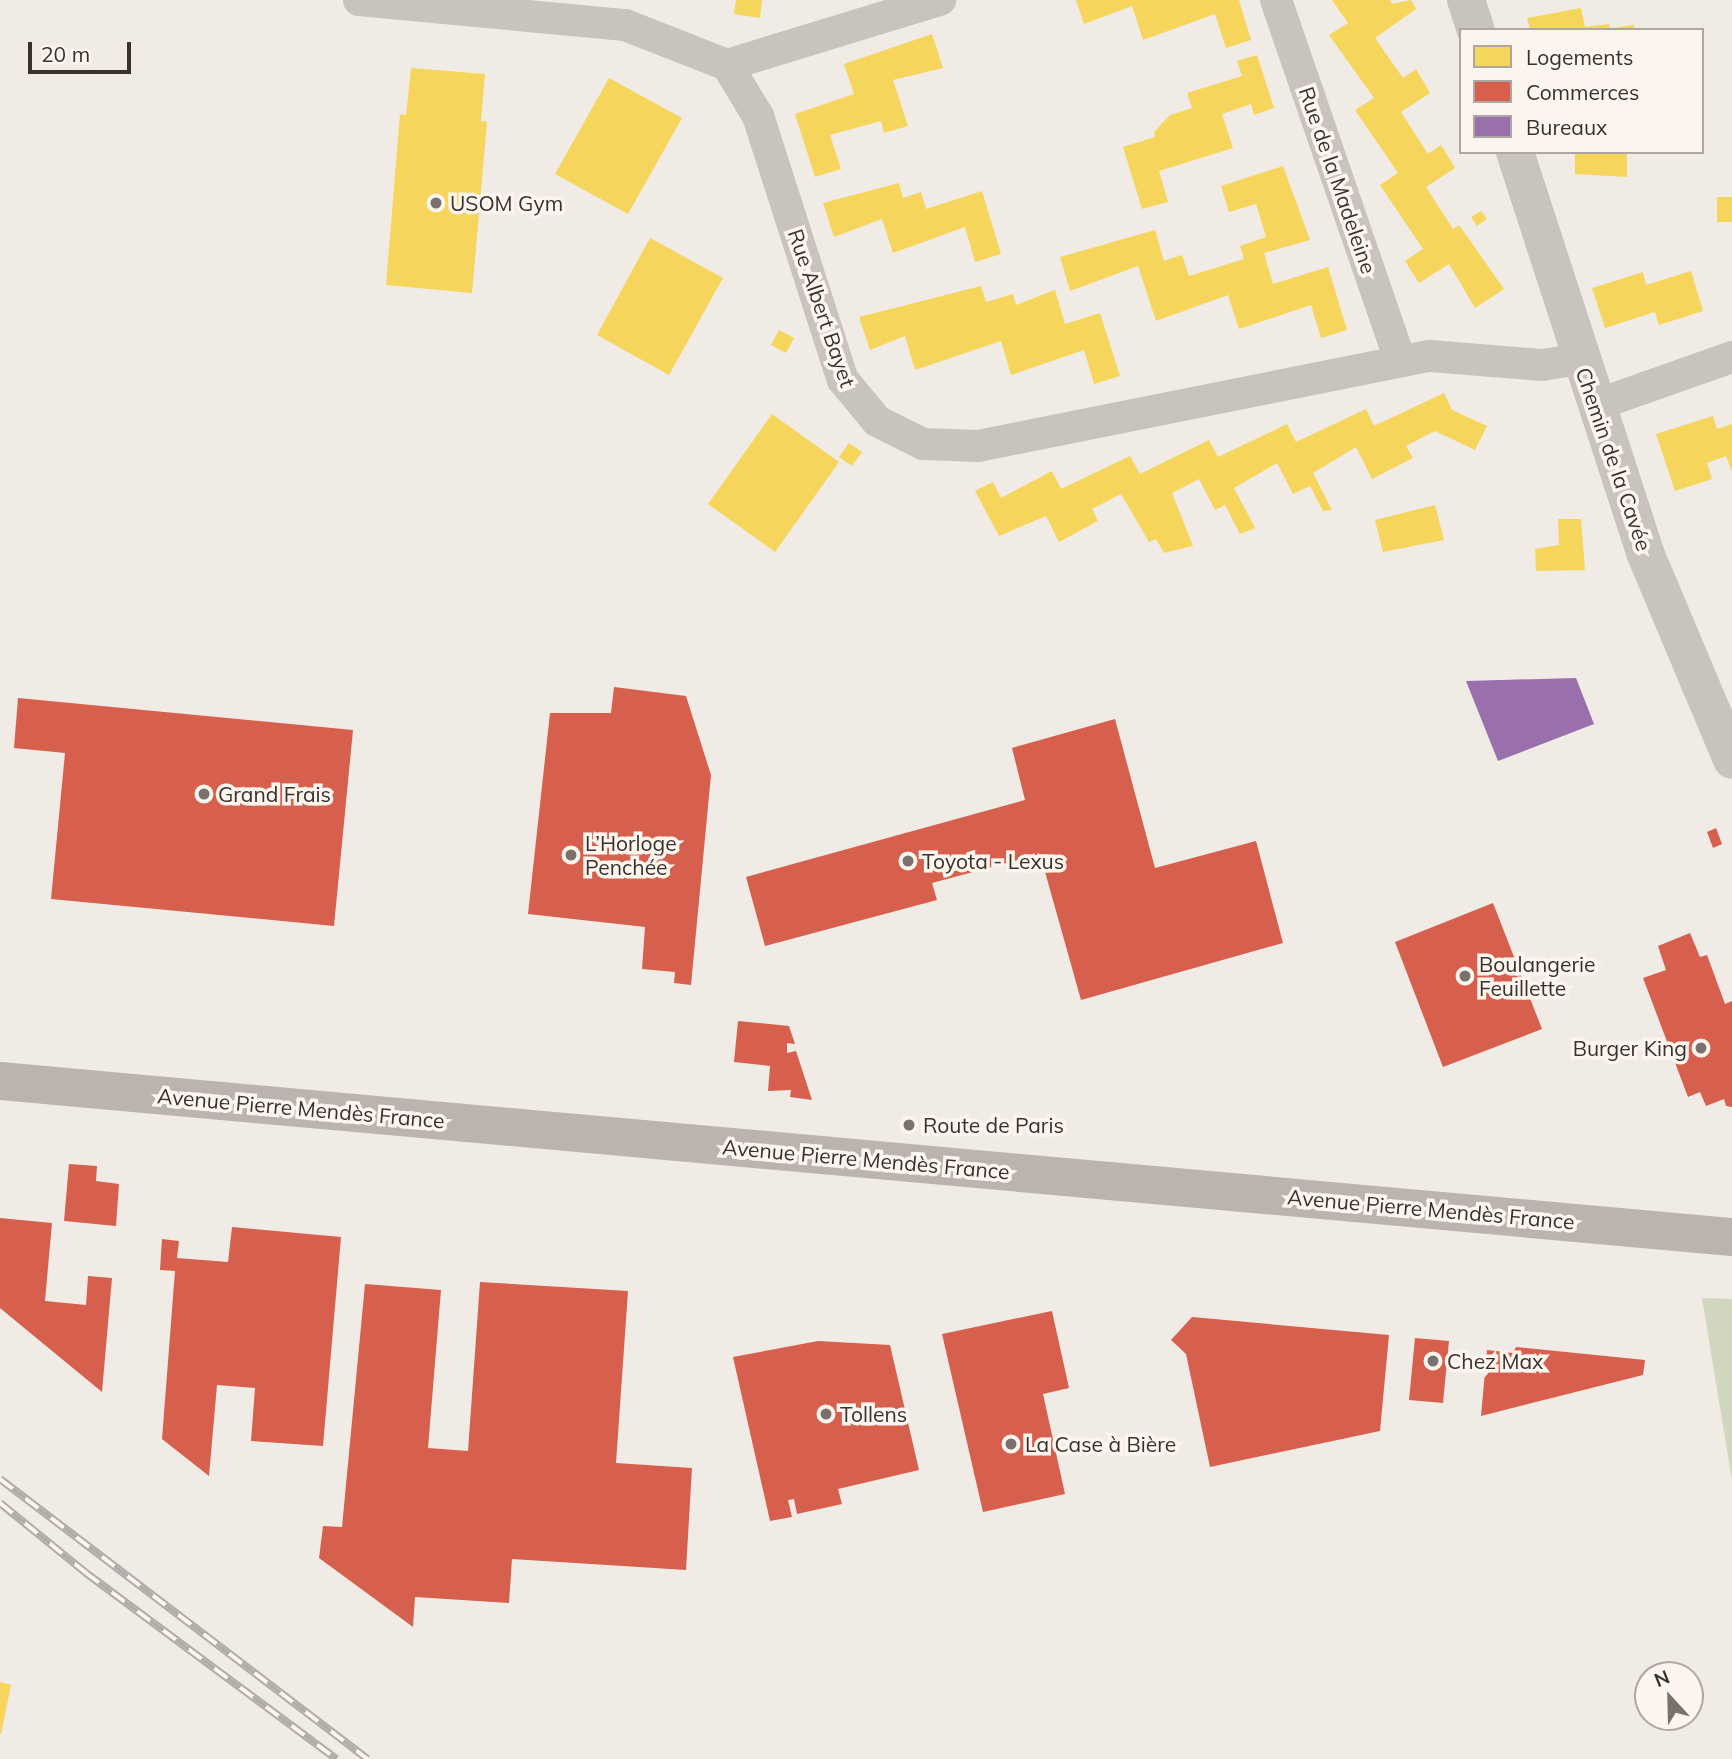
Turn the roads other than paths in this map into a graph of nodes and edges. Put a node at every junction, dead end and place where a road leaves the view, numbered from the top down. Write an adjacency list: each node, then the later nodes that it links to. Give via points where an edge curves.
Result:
1 (359, 0): 6 (street, via 625,25)
2 (940, 0): 6 (street)
3 (1276, 0): 10 (street, Rue de la Madeleine)
4 (1466, 0): 5 (street)
5 (1475, 28)
6 (727, 65): 10 (street, Rue Albert Bayet, via 758,116 844,380 858,404 897,435 923,444 978,446)
7 (1516, 154): 9 (street, Chemin de la Cavée)
8 (1732, 357): 11 (street)
9 (1580, 359): 10 (street, Rue Albert Bayet, via 1542,365 1457,356); 11 (street, Chemin de la Cavée)
10 (1401, 360)
11 (1595, 405): 12 (street, Chemin de la Cavée, via 1646,555)
12 (1732, 760)
13 (0, 1081): 14 (main road, Avenue Pierre Mendès France)
14 (1732, 1237)

